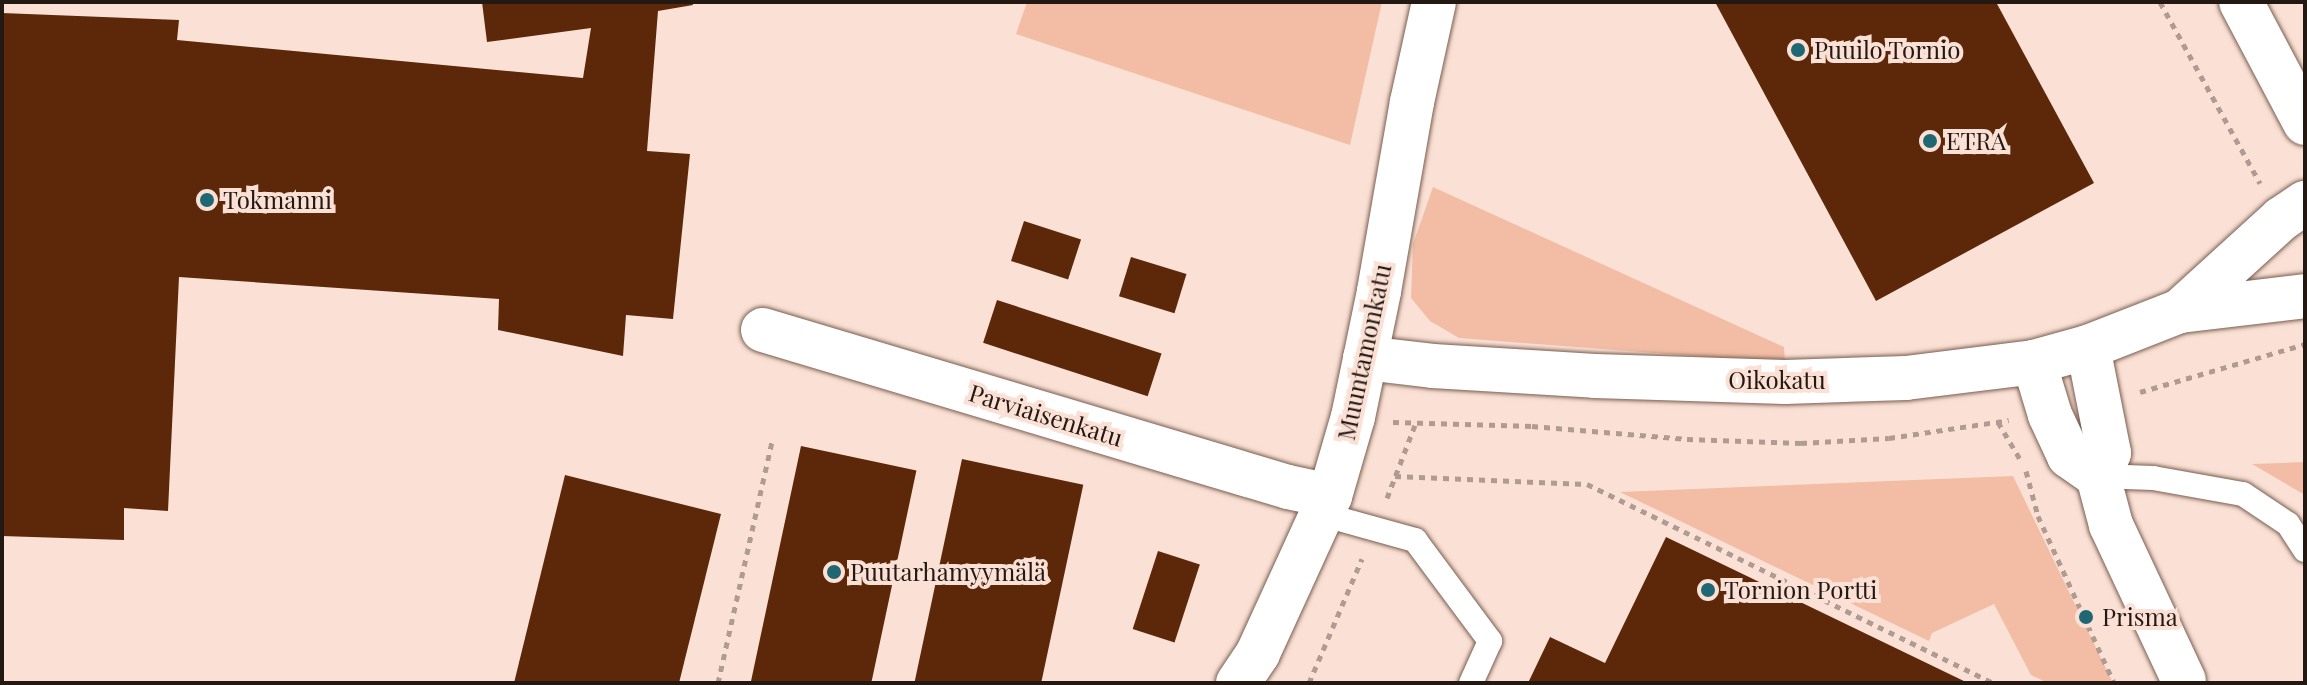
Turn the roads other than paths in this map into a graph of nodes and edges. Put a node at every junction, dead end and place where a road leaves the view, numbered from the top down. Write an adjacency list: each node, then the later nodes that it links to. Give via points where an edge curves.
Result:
1 (1434, 2): 9 (street, Muuntamonkatu)
2 (2241, 2): 3 (street)
3 (2305, 123)
4 (2305, 203): 6 (street, Oikokatu)
5 (2305, 296): 6 (street, Oikokatu)
6 (2180, 311): 8 (street, Oikokatu)
7 (763, 330): 12 (street, Parviaisenkatu, via 1288,487)
8 (2088, 347): 10 (street, Oikokatu); 11 (street, via 2109,453)
9 (1365, 358): 10 (street, Oikokatu, via 1580,375 1785,382 1906,378); 12 (street, Muuntamonkatu)
10 (2034, 362): 11 (street, via 2069,456)
11 (2098, 476): 13 (lane, via 2153,478 2243,494 2288,524); 14 (street, via 2111,525)
12 (1326, 505): 15 (street, Muuntamonkatu, via 1258,653); 16 (lane, via 1415,540 1490,641)
13 (2305, 550)
14 (2185, 682)
15 (1238, 683)
16 (1471, 683)

